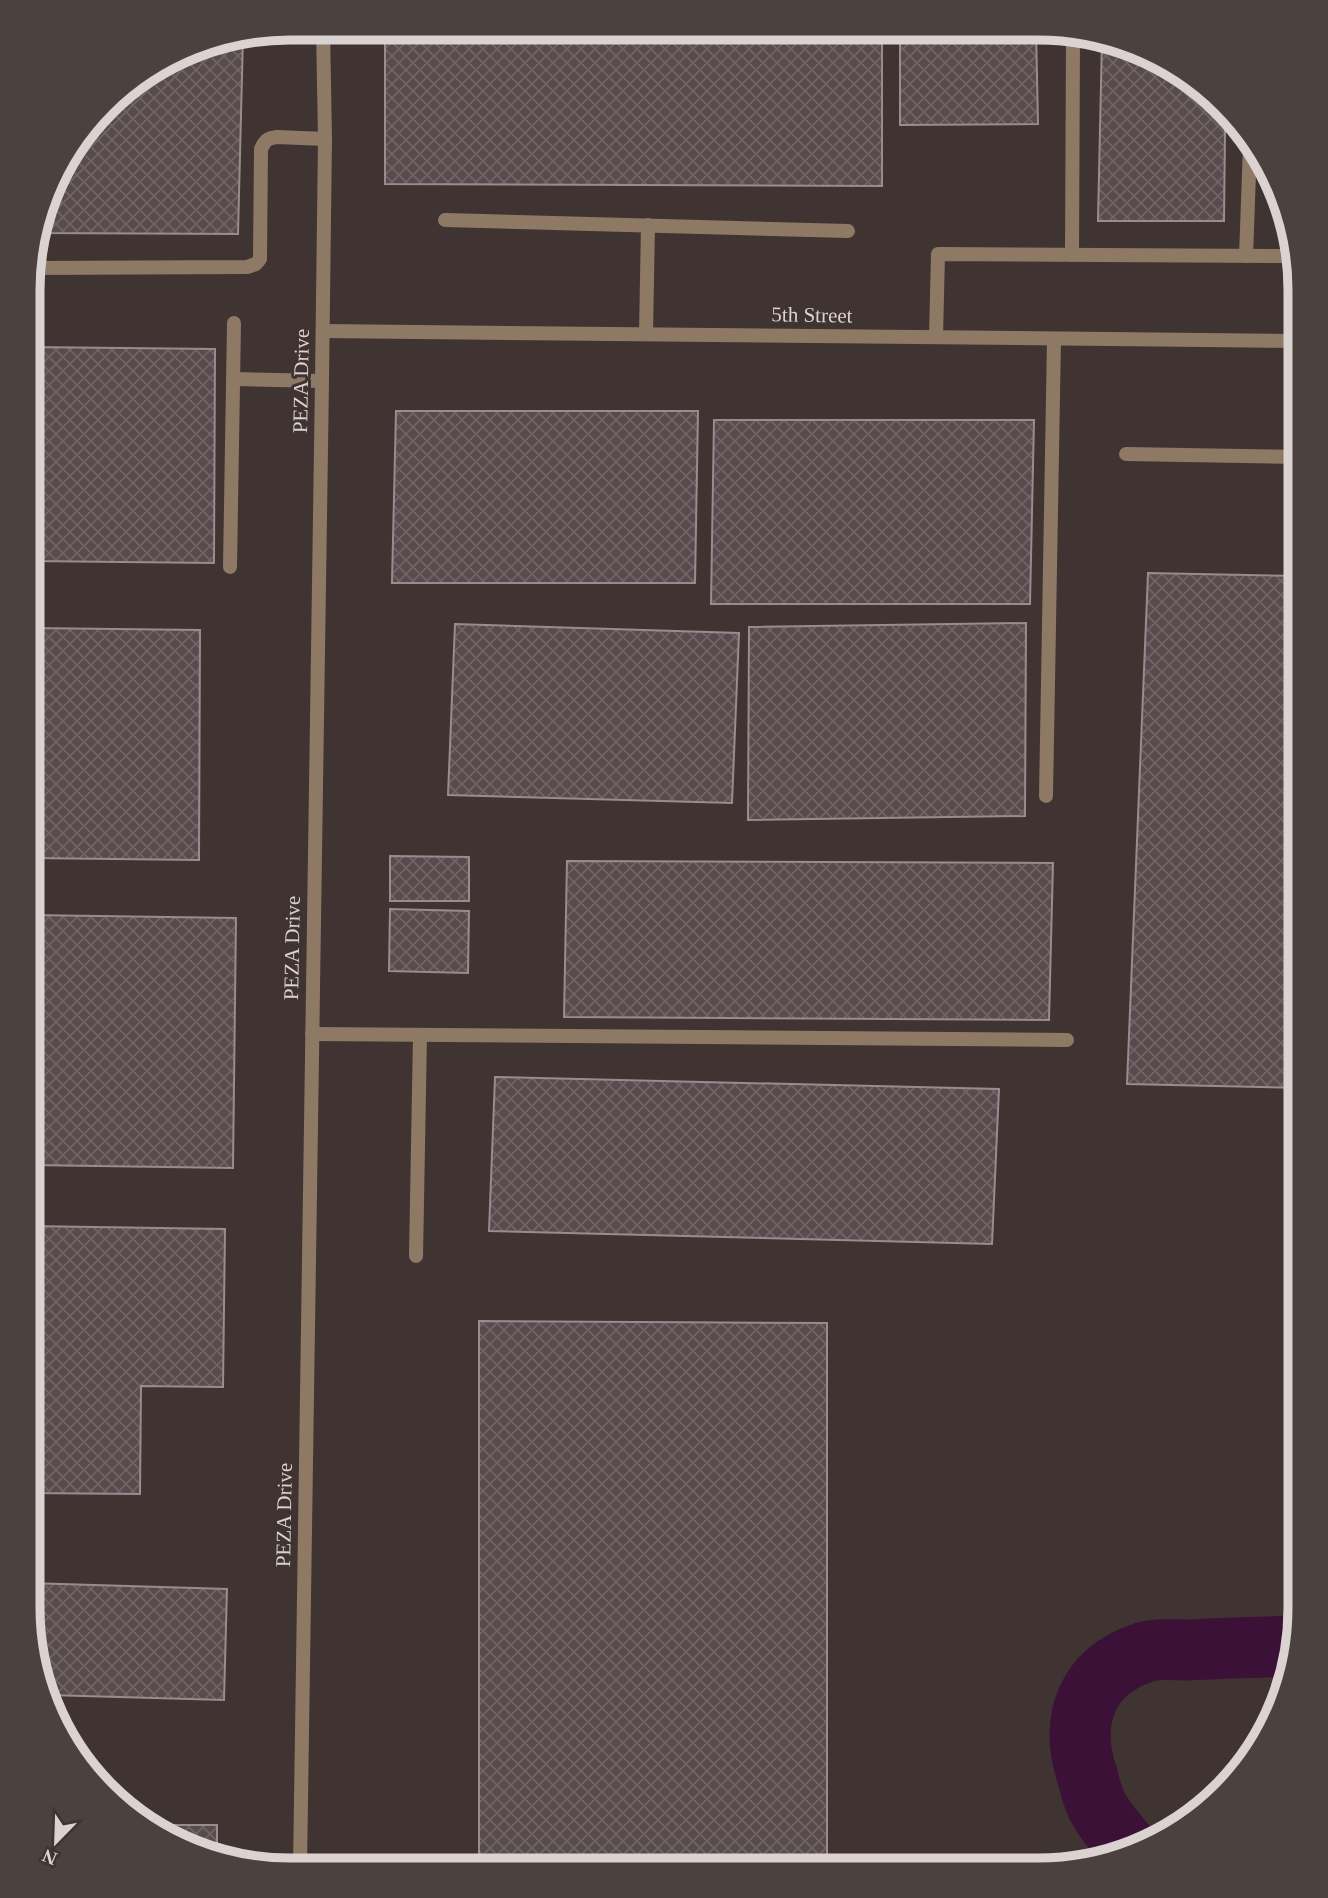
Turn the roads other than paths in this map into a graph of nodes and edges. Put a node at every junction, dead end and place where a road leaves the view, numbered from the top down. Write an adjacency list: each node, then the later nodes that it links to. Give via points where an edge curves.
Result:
1 (323, 41): 3 (street, PEZA Drive)
2 (1073, 42): 8 (street)
3 (325, 139): 11 (street, via 277,137 264,142 260,259 256,264); 13 (street, PEZA Drive)
4 (1250, 157): 9 (street)
5 (445, 220): 6 (street)
6 (648, 225): 7 (street); 14 (street)
7 (848, 231)
8 (1072, 255): 9 (street); 15 (street, via 938,254)
9 (1246, 256): 10 (street)
10 (1286, 256)
11 (41, 268)
12 (234, 323): 18 (street)
13 (323, 331): 14 (street, 5th Street); 19 (street, PEZA Drive)
14 (646, 334): 15 (street, 5th Street)
15 (936, 337): 16 (street, 5th Street)
16 (1055, 339): 17 (street, 5th Street); 23 (street)
17 (1288, 341)
18 (234, 379): 19 (street); 22 (street)
19 (322, 381): 24 (street, PEZA Drive)
20 (1126, 454): 21 (street)
21 (1288, 457)
22 (230, 567)
23 (1046, 796)
24 (312, 1034): 25 (street); 28 (street, PEZA Drive)
25 (420, 1035): 26 (street); 27 (street)
26 (1067, 1040)
27 (416, 1256)
28 (300, 1858)

